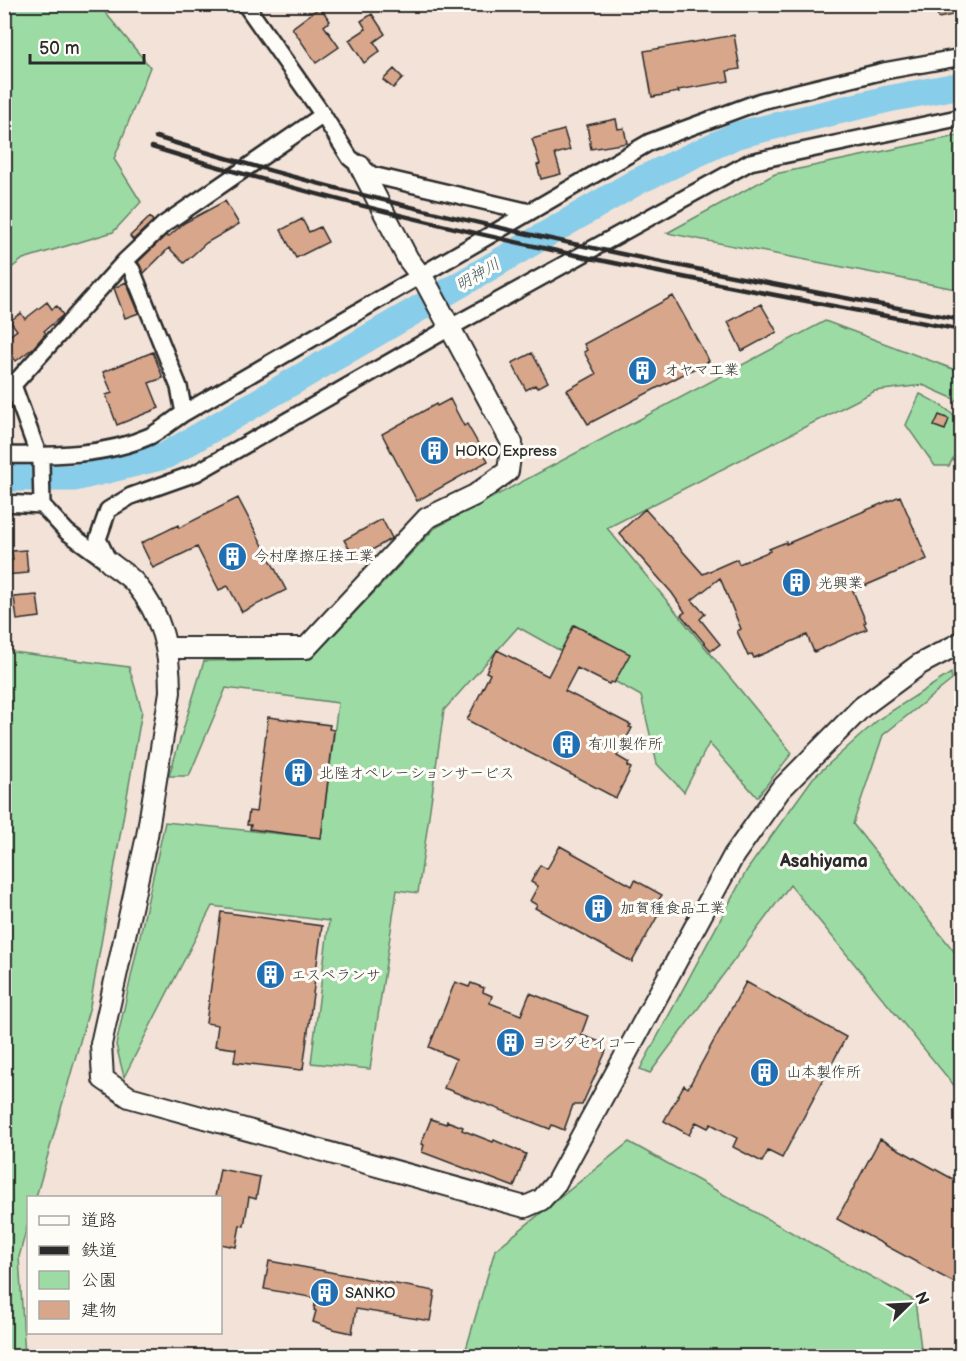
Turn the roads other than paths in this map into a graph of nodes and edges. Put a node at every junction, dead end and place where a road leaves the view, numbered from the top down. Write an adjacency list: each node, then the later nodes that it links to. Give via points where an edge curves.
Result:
1 (245, 4): 3 (street)
2 (962, 57): 6 (street, via 884,71 761,101 650,142)
3 (322, 115): 5 (street, via 350,158); 7 (street, via 163,225)
4 (962, 117): 9 (street, via 750,162)
5 (360, 166): 6 (street, via 372,175); 8 (street, via 408,259)
6 (530, 212): 8 (street)
7 (125, 261): 10 (street); 11 (street, via 179,387)
8 (424, 279): 9 (street); 11 (street)
9 (448, 321): 16 (street, via 196,472 131,496 108,510 99,539); 18 (street, via 512,443 508,471 475,495 427,518 306,648)
10 (9, 390): 13 (street)
11 (184, 413): 13 (street, via 151,435 106,450)
12 (4, 455): 13 (street)
13 (40, 459): 15 (street)
14 (4, 503): 15 (street)
15 (42, 505): 16 (street, via 67,532)
16 (109, 562): 18 (street, via 133,581 152,606)
17 (962, 642): 18 (street, via 920,664 862,707 780,790 734,855 556,1183 541,1200 525,1207 129,1097 103,1079 101,1044 147,836 170,692)
18 (167, 648)

